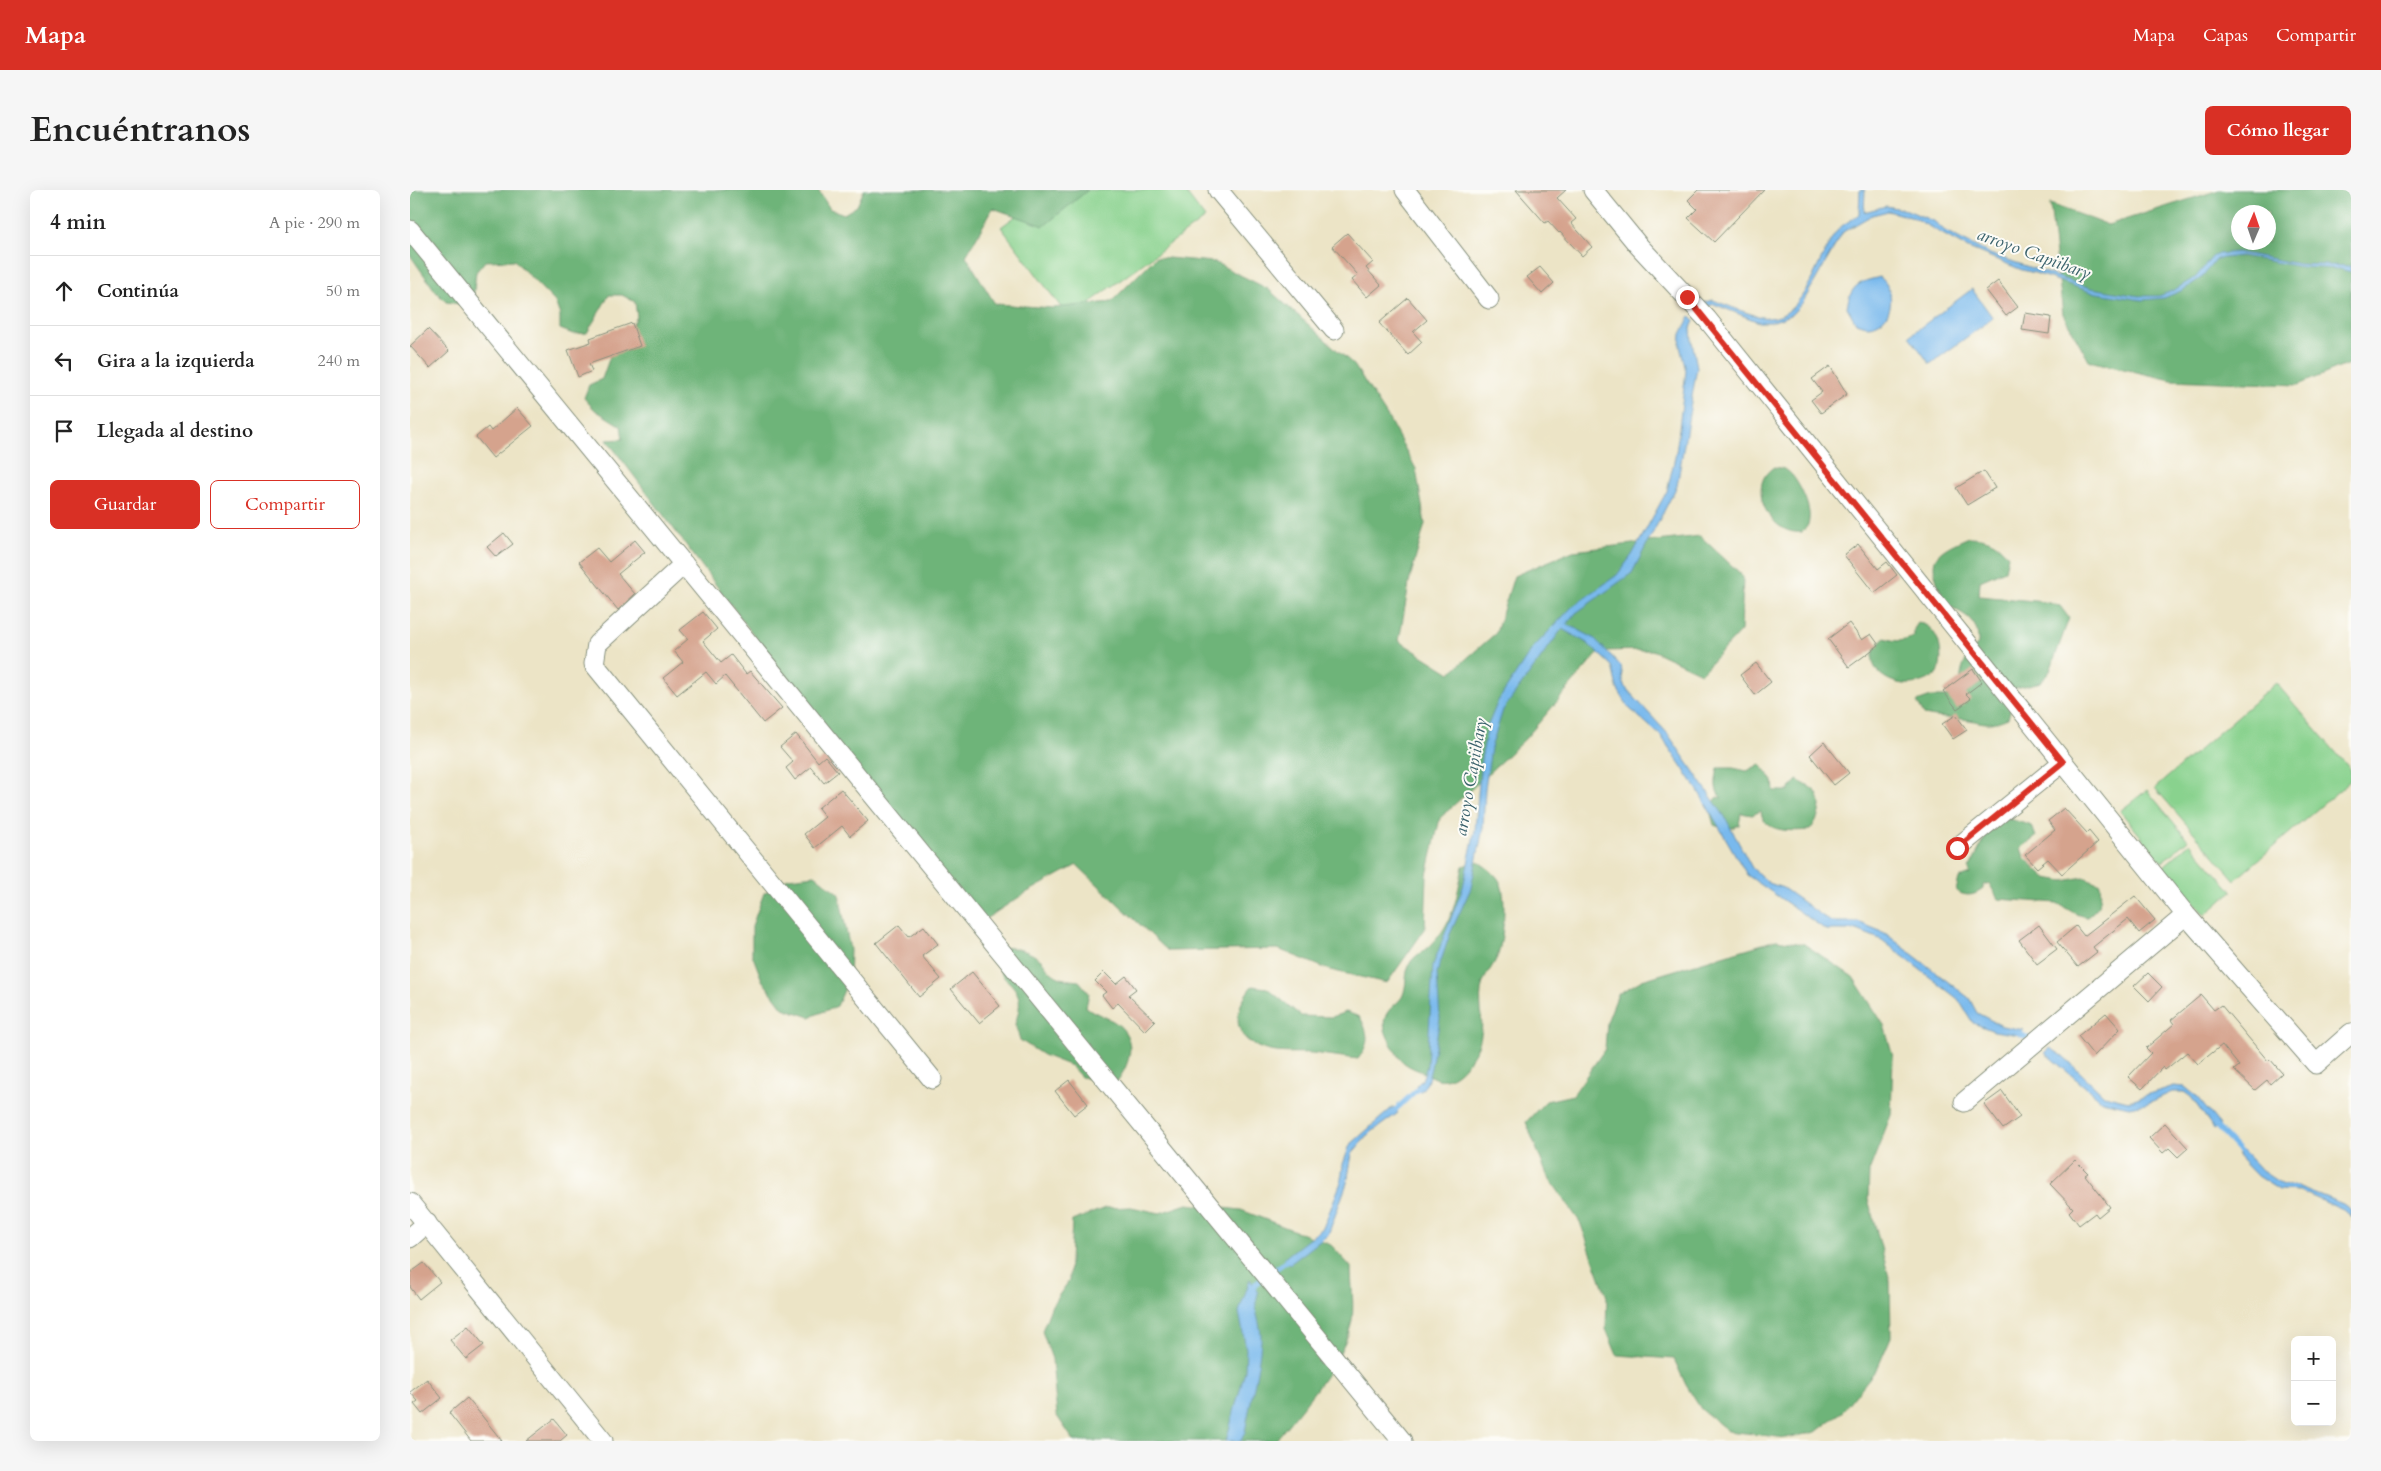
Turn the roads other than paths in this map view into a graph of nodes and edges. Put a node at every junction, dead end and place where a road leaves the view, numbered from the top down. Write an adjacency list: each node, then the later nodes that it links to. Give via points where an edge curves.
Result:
1 (1218, 190): 6 (street)
2 (1405, 190): 5 (street)
3 (1593, 190): 8 (street, via 1638,246 1707,319)
4 (410, 230): 7 (street)
5 (1489, 299)
6 (1334, 330)
7 (684, 564): 12 (street, via 597,644 594,664); 18 (street)
8 (2063, 762): 9 (street); 10 (street)
9 (1957, 848)
10 (2186, 915): 11 (street, via 2316,1064); 13 (street)
11 (2351, 1033)
12 (932, 1079)
13 (1964, 1102)
14 (410, 1203): 15 (street)
15 (427, 1223): 16 (street); 17 (street)
16 (410, 1238)
17 (603, 1441)
18 (1402, 1441)

